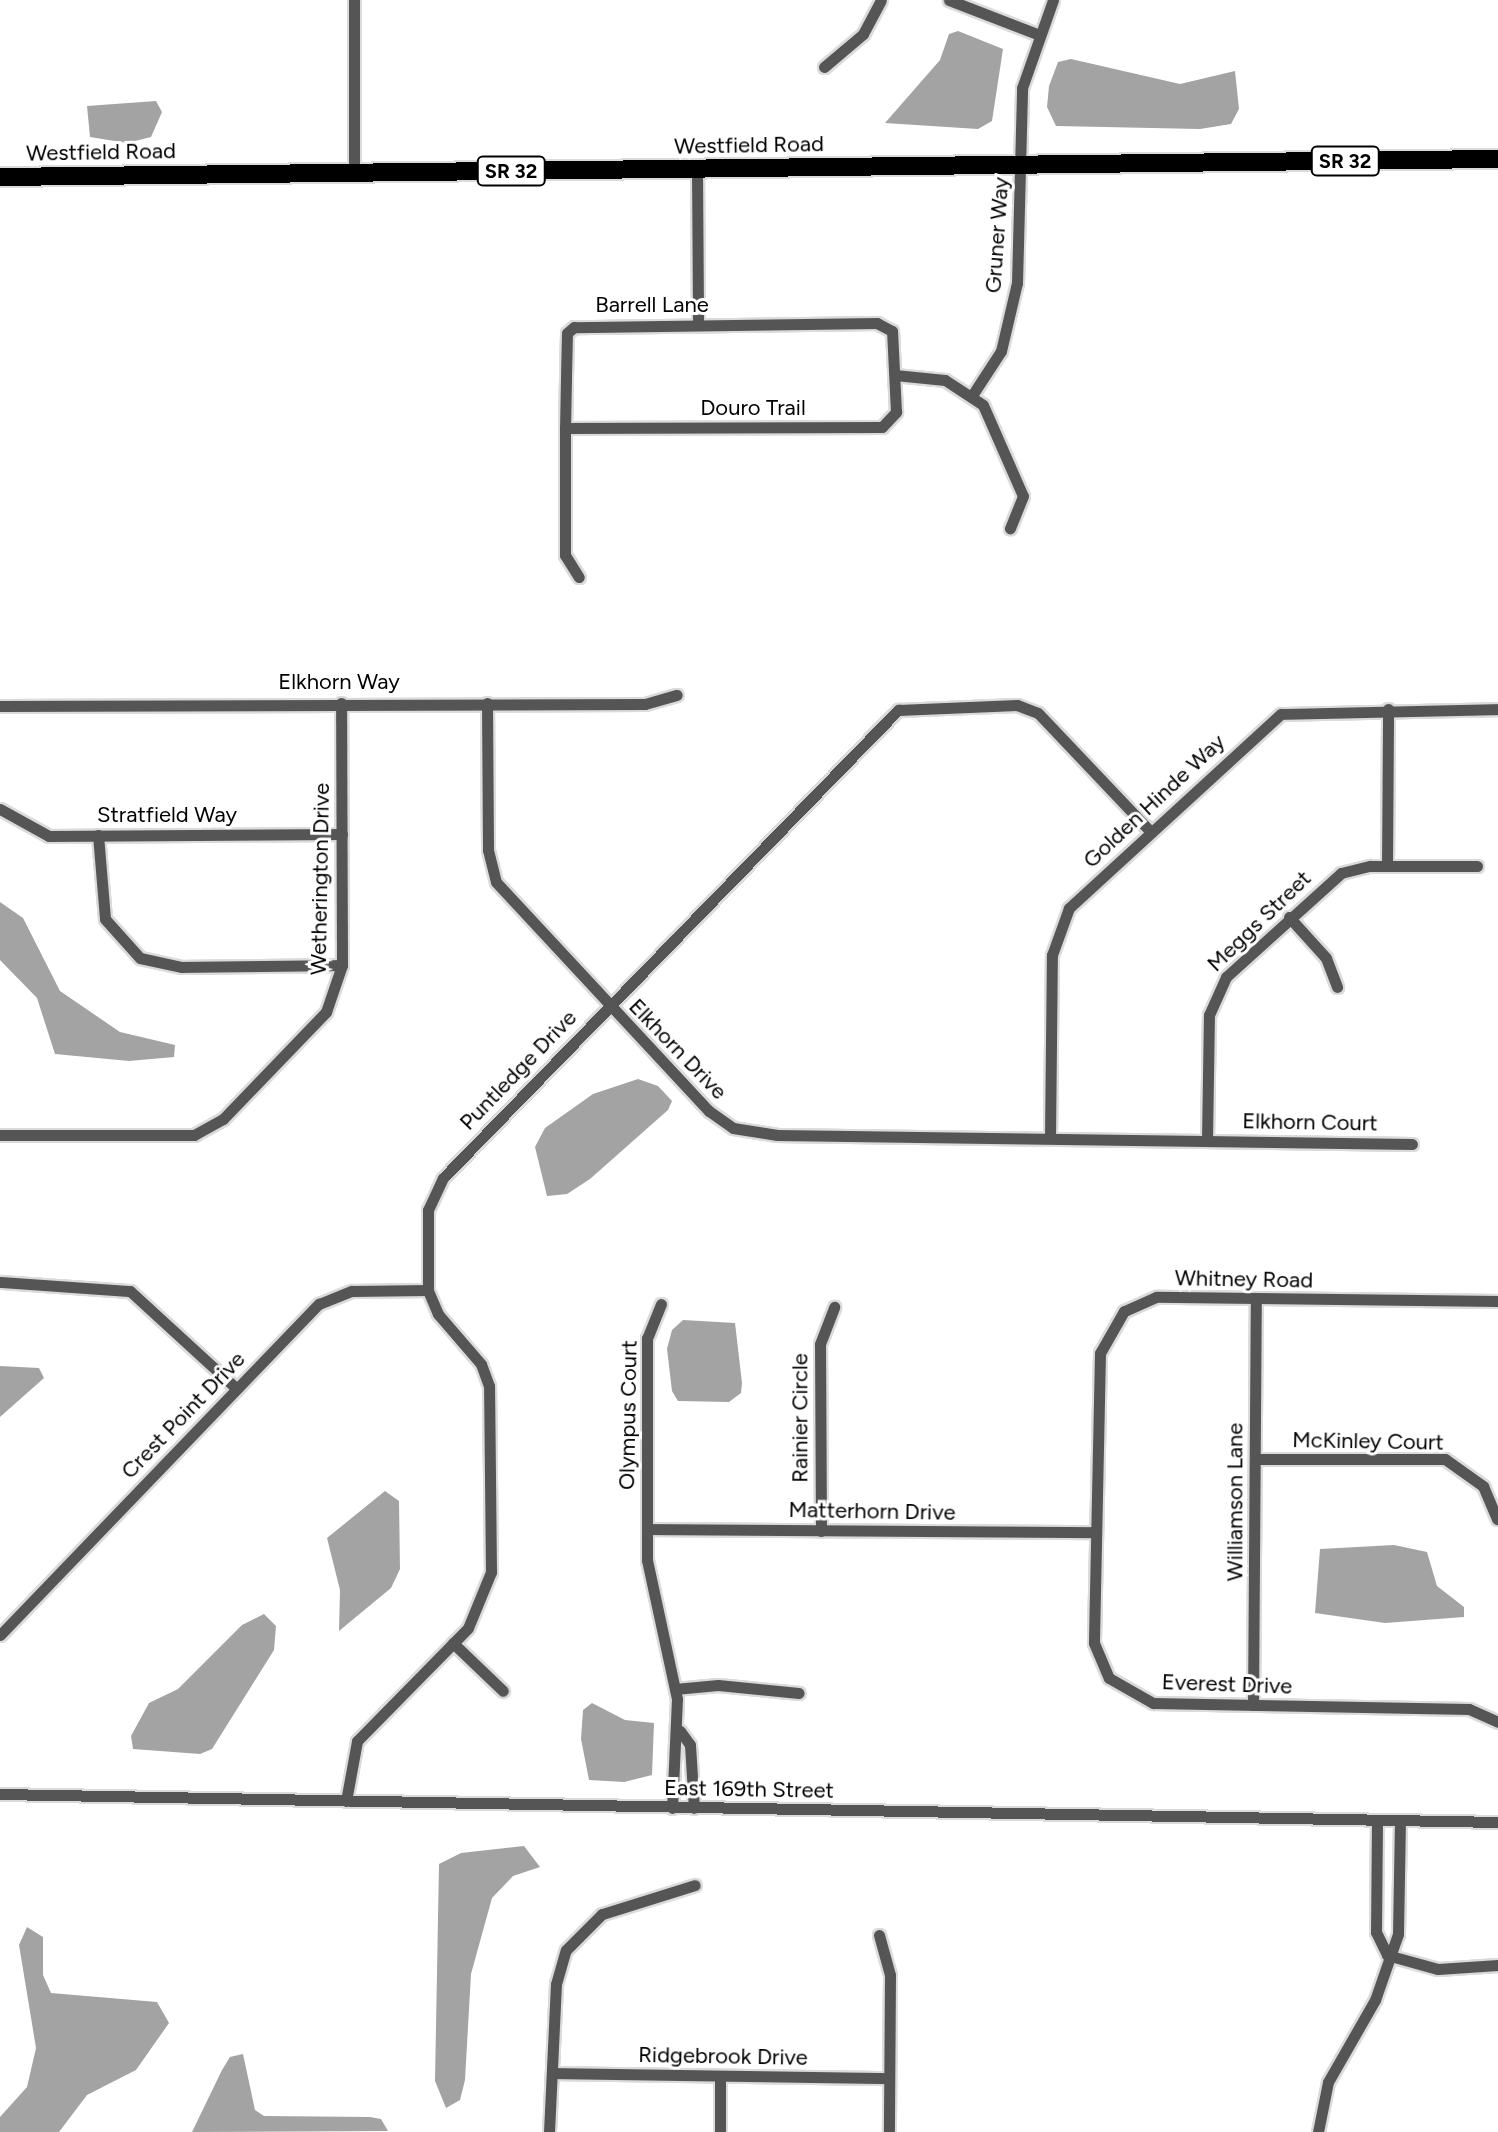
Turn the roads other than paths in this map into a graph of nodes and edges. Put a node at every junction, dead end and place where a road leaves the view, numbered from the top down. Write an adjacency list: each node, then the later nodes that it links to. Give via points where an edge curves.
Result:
1 (354, 0): 10 (street)
2 (881, 0): 6 (street, via 863,34)
3 (949, 0): 5 (street)
4 (1053, 0): 5 (street, Gruner Way)
5 (1037, 34): 8 (street, Gruner Way, via 1022,88)
6 (824, 67)
7 (1498, 159): 8 (main road, Westfield Road / SR 32)
8 (1022, 165): 9 (main road, Westfield Road / SR 32); 14 (street, Gruner Way, via 1017,283 1001,351)
9 (697, 169): 10 (main road, Westfield Road / SR 32); 12 (street)
10 (354, 173): 11 (main road, Westfield Road / SR 32)
11 (0, 177)
12 (698, 325): 13 (street, Barrell Lane, via 884,324 894,336); 15 (street, Barrell Lane, via 574,327 567,333)
13 (895, 375): 14 (street, via 936,377); 15 (street, Douro Trail, via 896,412 882,427)
14 (973, 394): 16 (street, via 1018,471 1023,496)
15 (565, 428): 17 (street, Barrell Lane, via 565,555)
16 (1010, 528)
17 (579, 577)
18 (677, 695): 20 (street, Elkhorn Way, via 645,704)
19 (341, 703): 20 (street, Elkhorn Way); 21 (street, Elkhorn Way); 26 (street, Wetherington Drive)
20 (487, 703): 33 (street, Elkhorn Drive, via 491,870 503,892)
21 (0, 706)
22 (1388, 709): 23 (street, Golden Hinde Way); 25 (street, Golden Hinde Way, via 1281,714); 28 (street)
23 (1498, 709)
24 (0, 809): 27 (street, Stratfield Way, via 49,836)
25 (1150, 831): 33 (street, Puntledge Drive, via 1038,713 1017,705 898,710); 35 (street, Golden Hinde Way, via 1069,908 1053,938)
26 (342, 834): 27 (street, Stratfield Way); 31 (street, Wetherington Drive)
27 (98, 835): 31 (street, via 105,919 140,958 182,967)
28 (1387, 866): 29 (street, Meggs Street); 30 (street, Meggs Street, via 1341,873)
29 (1477, 866)
30 (1289, 917): 32 (street, via 1326,958); 36 (street, Meggs Street, via 1214,996)
31 (342, 965): 34 (street, Wetherington Drive, via 326,1012 223,1119 203,1132 161,1139)
32 (1337, 987)
33 (608, 1005): 35 (street, Elkhorn Drive, via 709,1111 744,1132); 39 (street, Puntledge Drive, via 435,1189 428,1210)
34 (0, 1135)
35 (1050, 1138): 36 (street, Elkhorn Drive)
36 (1207, 1140): 37 (street, Elkhorn Court)
37 (1412, 1144)
38 (0, 1282): 44 (street, via 130,1291)
39 (428, 1290): 44 (street, Crest Point Drive, via 352,1291 328,1298); 51 (street, Puntledge Drive, via 438,1314 481,1364 490,1393 491,1572 482,1606)
40 (1256, 1300): 41 (street, Whitney Road); 45 (street, Williamson Lane); 49 (street, Whitney Road, via 1156,1297 1124,1311 1110,1328 1100,1353)
41 (1498, 1301)
42 (661, 1304): 47 (street, Olympus Court, via 647,1338)
43 (834, 1307): 48 (street, Rainier Circle, via 820,1344)
44 (236, 1388): 50 (street, Crest Point Drive)
45 (1255, 1459): 46 (street, McKinley Court, via 1445,1459 1483,1486); 55 (street, Williamson Lane)
46 (1497, 1519)
47 (647, 1529): 48 (street, Matterhorn Drive); 52 (street, Olympus Court, via 647,1560)
48 (821, 1531): 49 (street, Matterhorn Drive)
49 (1096, 1532): 55 (street, Everest Drive, via 1094,1643 1109,1678 1153,1703)
50 (0, 1635)
51 (453, 1643): 53 (street); 59 (street, Puntledge Drive, via 357,1741)
52 (675, 1689): 54 (street, via 718,1685); 57 (street, Olympus Court)
53 (503, 1691)
54 (799, 1693)
55 (1253, 1705): 56 (street, Everest Drive, via 1469,1709)
56 (1498, 1722)
57 (680, 1731): 60 (street, via 673,1747); 61 (street, via 690,1745)
58 (0, 1794): 59 (street, East 169th Street)
59 (346, 1801): 60 (street, East 169th Street)
60 (672, 1808): 61 (street, East 169th Street)
61 (694, 1808): 62 (street, East 169th Street)
62 (1377, 1820): 63 (street, East 169th Street); 67 (street, via 1376,1932)
63 (1400, 1820): 64 (street, East 169th Street); 67 (street, via 1398,1934)
64 (1498, 1822)
65 (695, 1885): 69 (street, via 602,1914 573,1940 557,1971)
66 (879, 1935): 71 (street, via 890,1975)
67 (1387, 1955): 68 (street, via 1438,1969); 75 (street, via 1375,2000 1328,2082)
68 (1498, 1965)
69 (555, 2073): 70 (street, Ridgebrook Drive); 72 (street)
70 (720, 2076): 71 (street, Ridgebrook Drive); 73 (street)
71 (889, 2078): 74 (street)
72 (549, 2132)
73 (720, 2132)
74 (889, 2132)
75 (1318, 2132)

